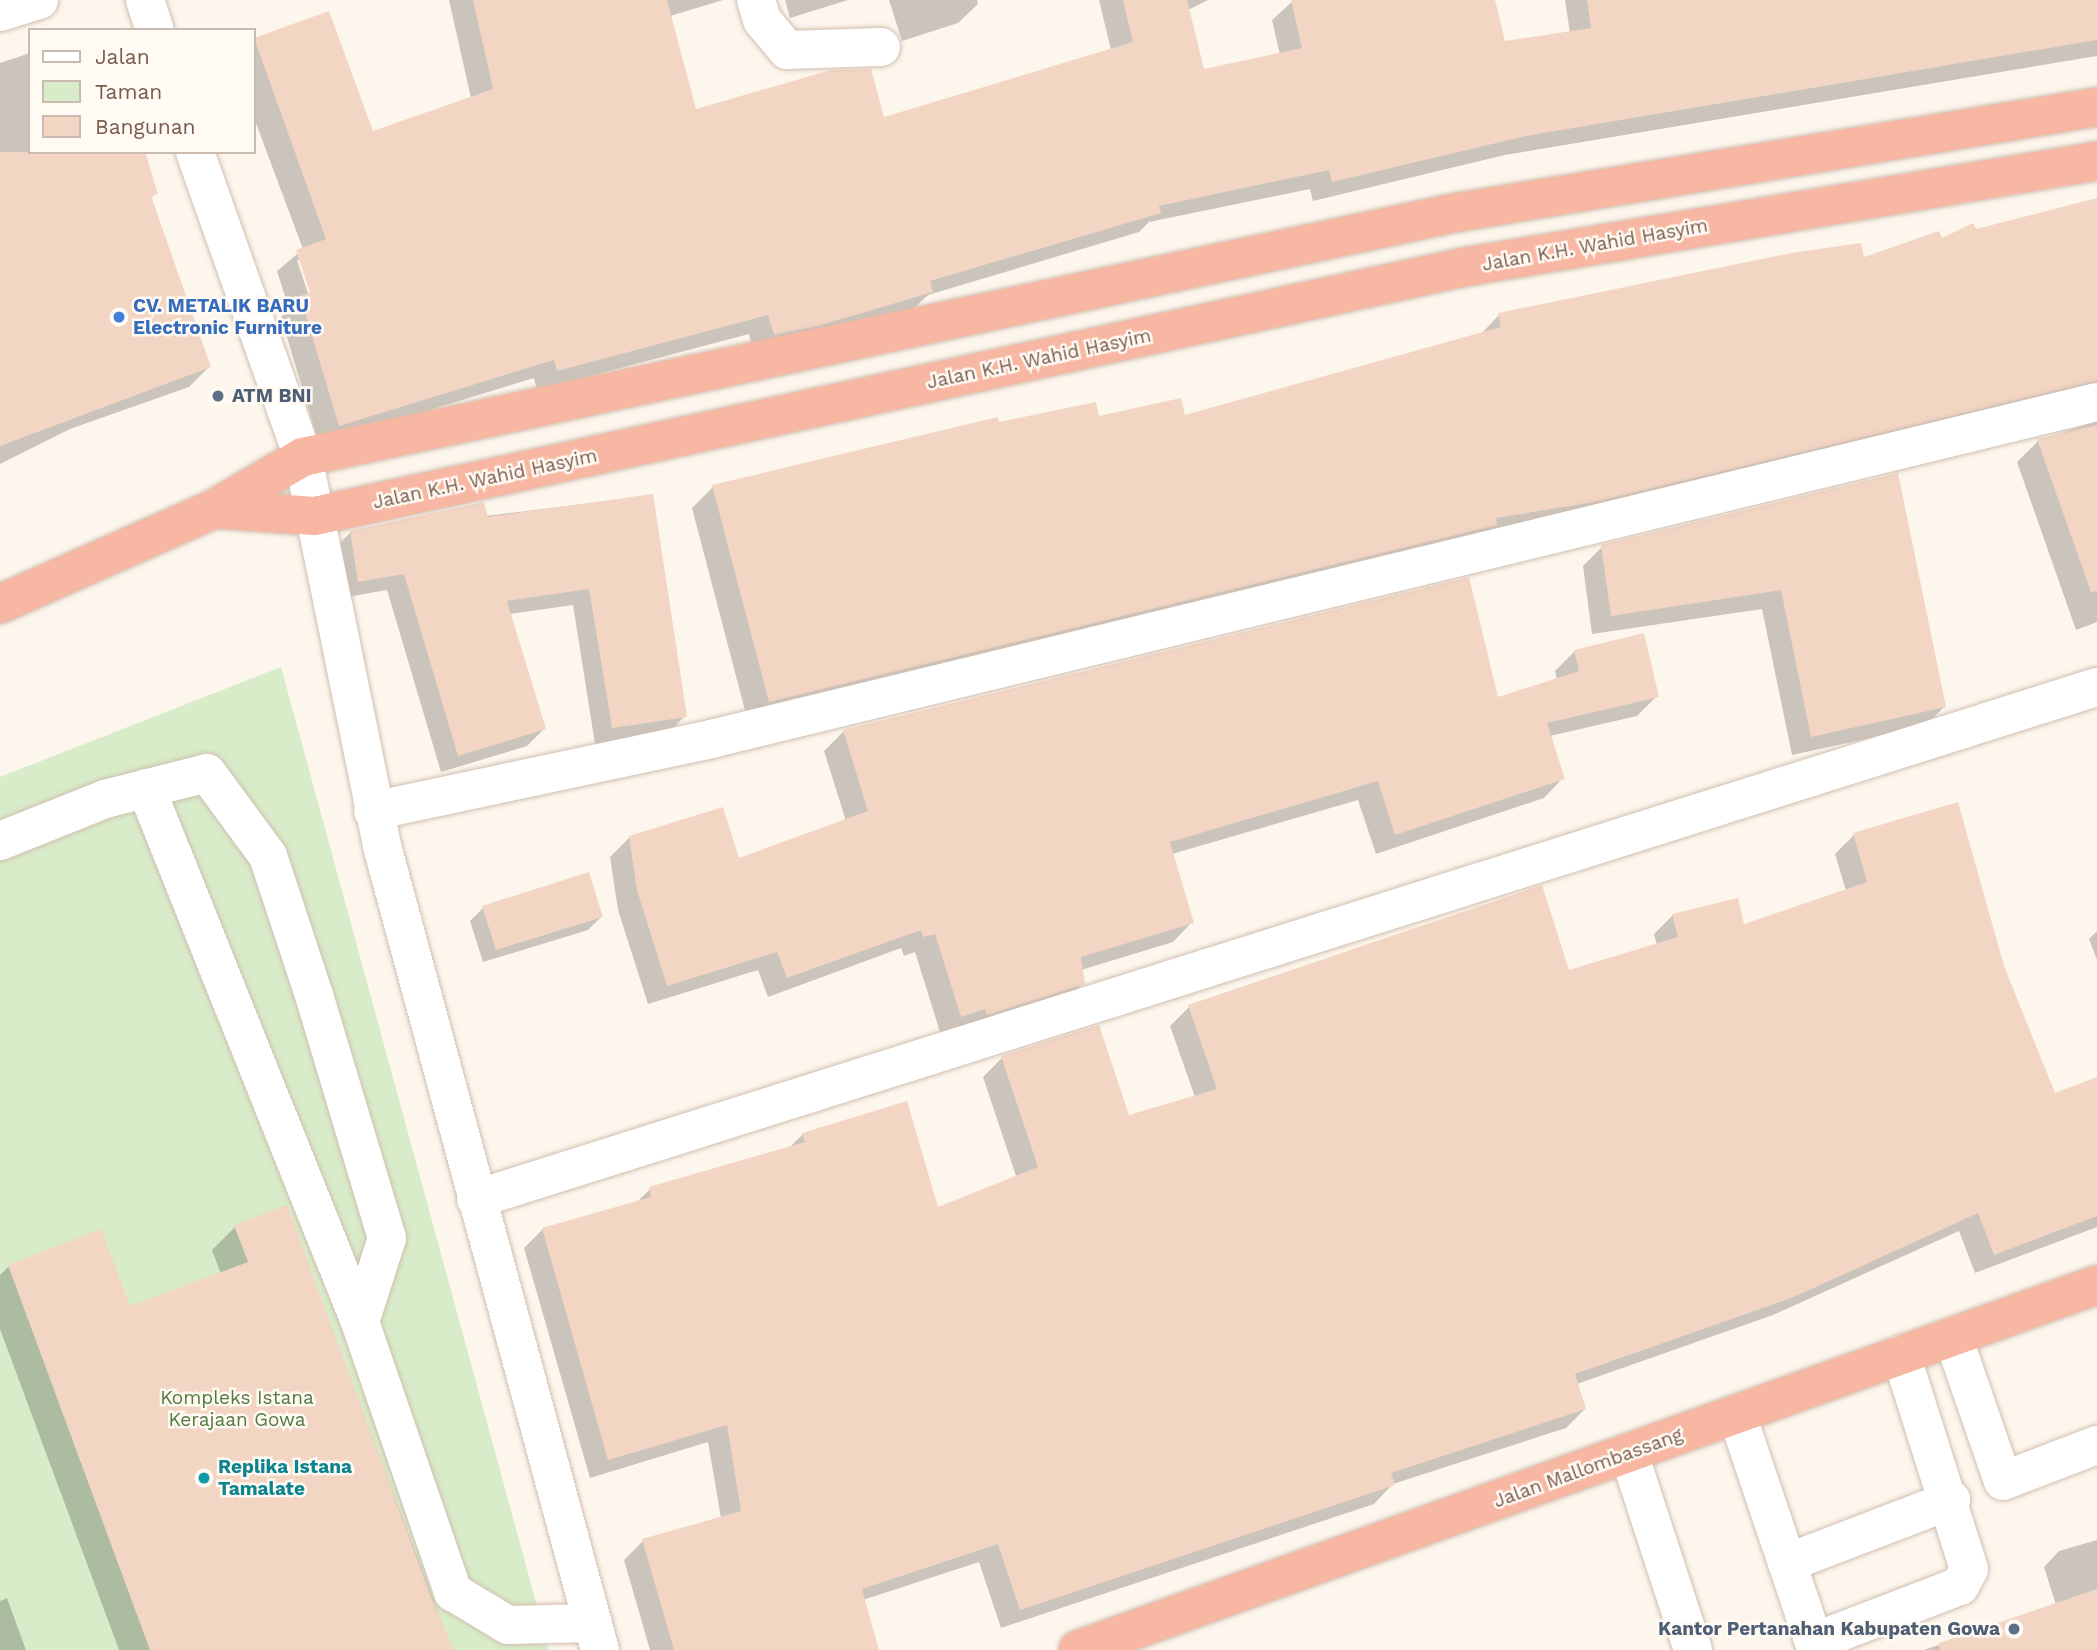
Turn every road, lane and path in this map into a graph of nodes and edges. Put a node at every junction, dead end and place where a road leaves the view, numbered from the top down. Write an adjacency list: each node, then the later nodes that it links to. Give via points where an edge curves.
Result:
1 (39, 0): 4 (street)
2 (145, 0): 5 (street)
3 (756, 0): 6 (street, via 762,20 787,50)
4 (0, 12)
5 (154, 28)
6 (881, 47)
7 (2097, 107): 11 (highway, via 1454,213)
8 (196, 154): 11 (street)
9 (2097, 161): 13 (highway, Jalan K.H. Wahid Hasyim, via 1465,267)
10 (2097, 402): 17 (street, via 711,739)
11 (303, 457): 12 (highway); 13 (street)
12 (214, 509): 13 (highway, Jalan K.H. Wahid Hasyim); 14 (highway, Jalan K.H. Wahid Hasyim)
13 (315, 516): 17 (street)
14 (0, 604)
15 (2097, 687): 19 (street)
16 (146, 788): 18 (street); 21 (street); 21 (street, via 208,773 268,856 387,1238)
17 (373, 811): 19 (street)
18 (0, 841)
19 (476, 1199): 29 (street)
20 (2097, 1286): 22 (highway, Jalan Mallombassang)
21 (360, 1322): 29 (street, via 453,1592 508,1625)
22 (1953, 1337): 23 (highway, Jalan Mallombassang); 25 (street, via 1964,1381 2003,1481)
23 (1901, 1355): 24 (highway, Jalan Mallombassang); 27 (street)
24 (1737, 1415): 26 (highway, Jalan Mallombassang); 28 (street)
25 (2097, 1445)
26 (1629, 1454): 30 (highway, Jalan Mallombassang); 32 (street, via 1647,1497)
27 (1951, 1500): 28 (street); 28 (street, via 1969,1561 1964,1583 1814,1642)
28 (1787, 1563)
29 (597, 1637)
30 (1122, 1642): 31 (highway, Jalan Mallombassang)
31 (1078, 1650)
32 (1693, 1650)

